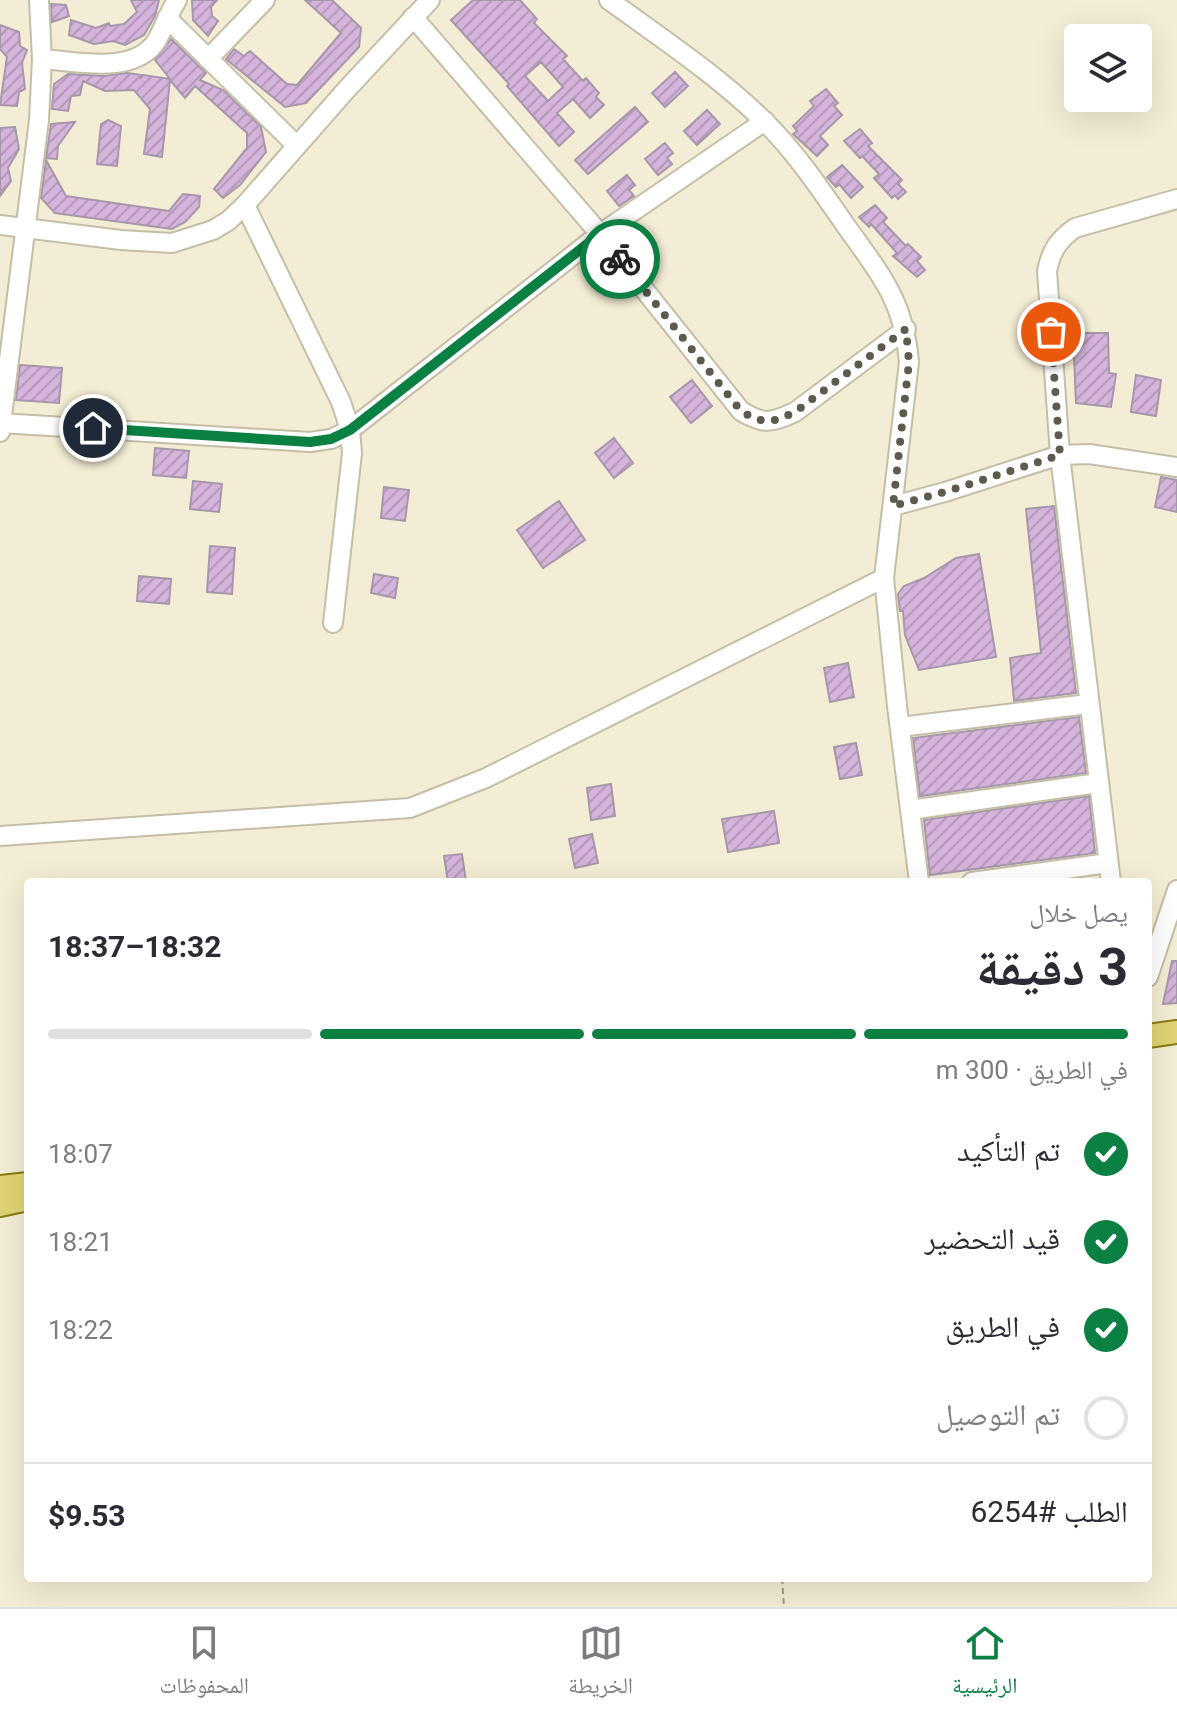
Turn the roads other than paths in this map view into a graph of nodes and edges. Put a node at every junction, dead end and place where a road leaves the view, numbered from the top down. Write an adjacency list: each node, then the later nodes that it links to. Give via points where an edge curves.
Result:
1 (39, 0): 8 (street)
2 (177, 0): 7 (street)
3 (265, 0): 9 (street)
4 (430, 0): 6 (street)
5 (609, 0): 10 (street)
6 (413, 17): 11 (street); 16 (street)
7 (167, 18): 8 (street, via 147,52 131,61); 9 (street)
8 (42, 59): 15 (street)
9 (208, 59): 11 (street)
10 (765, 121): 16 (street); 17 (street, via 870,259 897,301)
11 (297, 146): 13 (street)
12 (1177, 199): 21 (street, via 1075,228 1051,254 1047,271)
13 (245, 205): 15 (street, via 213,230 172,243); 19 (street)
14 (0, 225): 15 (street)
15 (25, 228): 18 (street)
16 (600, 234): 17 (street, via 741,411 758,421 776,421 795,412); 19 (street)
17 (906, 329): 23 (street, via 909,362)
18 (0, 423): 19 (street, via 310,442); 20 (street)
19 (350, 430): 25 (street, via 352,453)
20 (0, 434)
21 (1060, 455): 22 (street); 23 (street); 26 (street)
22 (1177, 467)
23 (893, 506): 24 (street)
24 (884, 578): 27 (street); 30 (street, via 486,778 410,808)
25 (333, 623)
26 (1088, 704): 27 (street); 28 (street)
27 (900, 727): 29 (street)
28 (1098, 783): 29 (street); 31 (street)
29 (910, 810): 32 (street)
30 (0, 836)
31 (1108, 863): 33 (street); 34 (street)
32 (918, 878)
33 (1001, 878)
34 (1110, 878)
35 (1177, 890): 36 (street)
36 (1163, 929): 37 (street)
37 (1152, 964)
38 (1177, 1032): 39 (main road)
39 (1152, 1035)
40 (1177, 1047): 41 (main road)
41 (1152, 1050)
42 (24, 1184): 43 (main road)
43 (0, 1187)
44 (24, 1200): 45 (main road)
45 (0, 1205)

